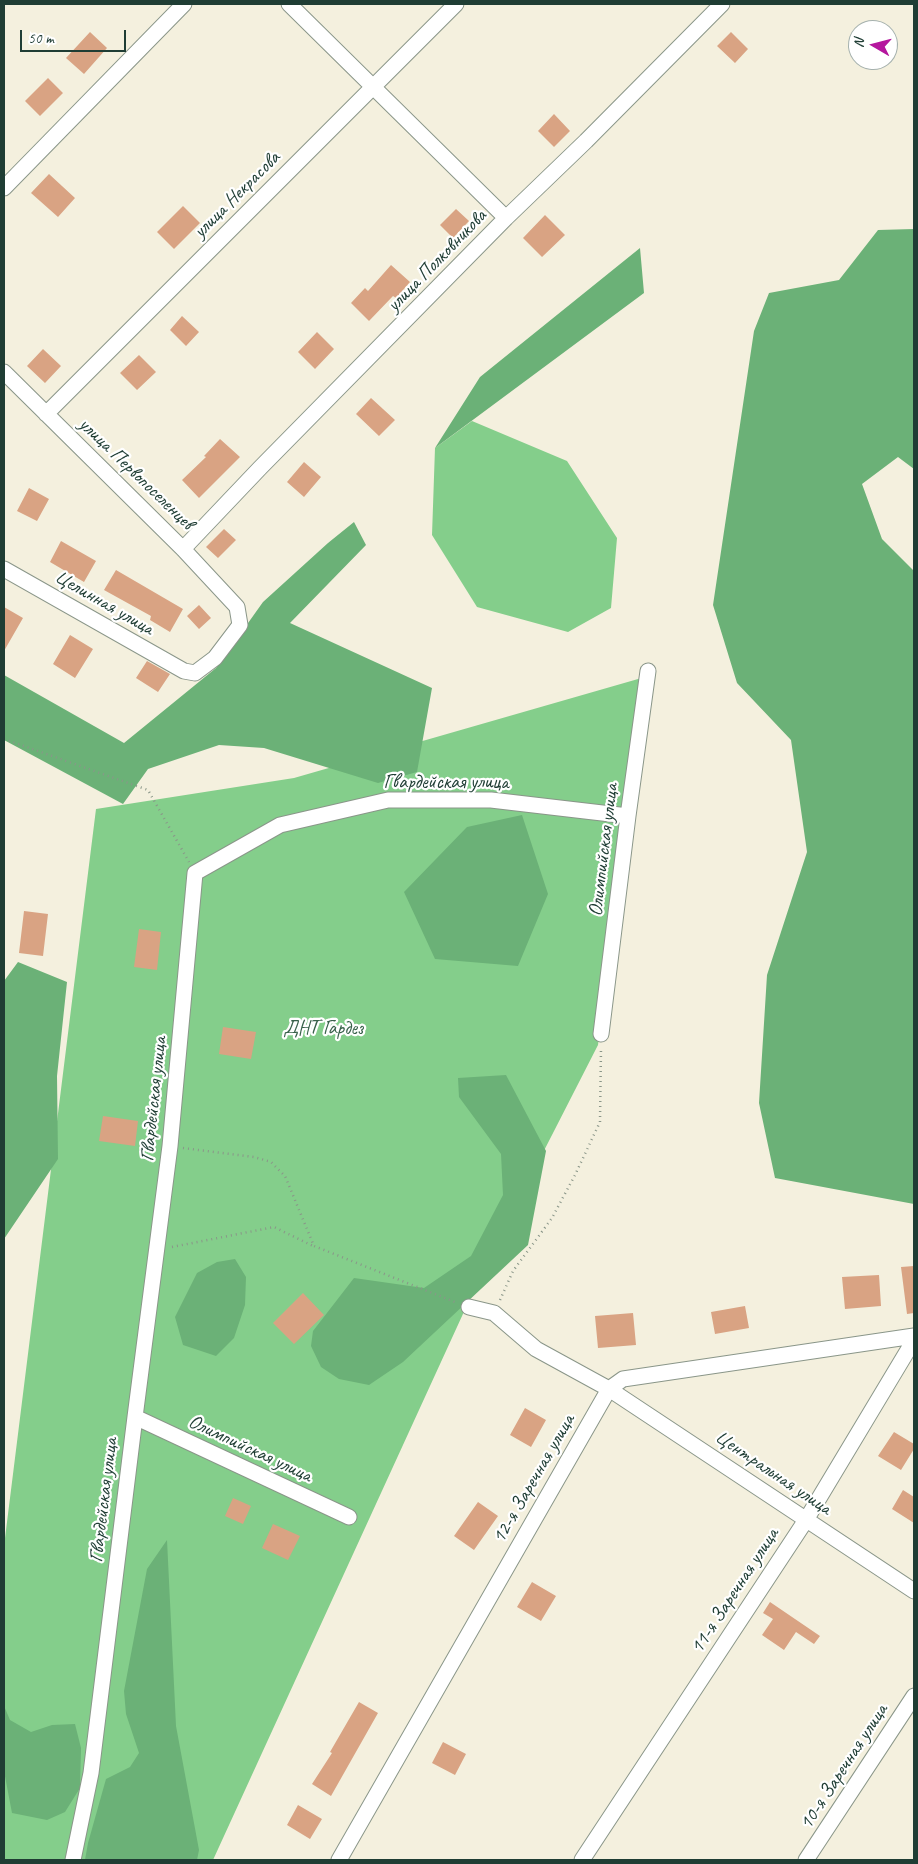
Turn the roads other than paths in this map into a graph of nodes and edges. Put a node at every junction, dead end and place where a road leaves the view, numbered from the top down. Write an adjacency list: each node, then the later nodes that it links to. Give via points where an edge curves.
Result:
1 (184, 4): 6 (street)
2 (289, 4): 5 (street)
3 (456, 4): 5 (street, улица Некрасова)
4 (722, 4): 7 (street, улица Полковникова)
5 (373, 86): 7 (street); 9 (street, улица Некрасова)
6 (4, 188)
7 (506, 218): 10 (street, улица Полковникова)
8 (4, 372): 9 (street, улица Первопоселенцев)
9 (46, 414): 10 (street, улица Первопоселенцев)
10 (183, 549): 13 (street, улица Первопоселенцев, via 237,607 240,625 215,658 195,673)
11 (4, 569): 13 (street, Целинная улица)
12 (648, 671): 14 (street, Олимпийская улица)
13 (184, 672)
14 (628, 816): 15 (street, Олимпийская улица); 20 (street, Гвардейская улица, via 492,800 388,800 280,825 195,873 170,1146)
15 (601, 1034)
16 (468, 1307): 19 (street, Центральная улица, via 494,1313 536,1349)
17 (914, 1336): 19 (street, via 623,1379)
18 (914, 1340): 22 (street, 11-я Заречная улица)
19 (609, 1389): 22 (street, Центральная улица); 26 (street, 12-я Заречная улица)
20 (135, 1417): 21 (street, Олимпийская улица); 25 (street, Гвардейская улица, via 91,1773)
21 (349, 1517)
22 (806, 1520): 23 (street, Центральная улица); 27 (street, 11-я Заречная улица)
23 (914, 1590)
24 (914, 1696): 28 (street, 10-я Заречная улица)
25 (73, 1860)
26 (339, 1860)
27 (582, 1860)
28 (806, 1860)

